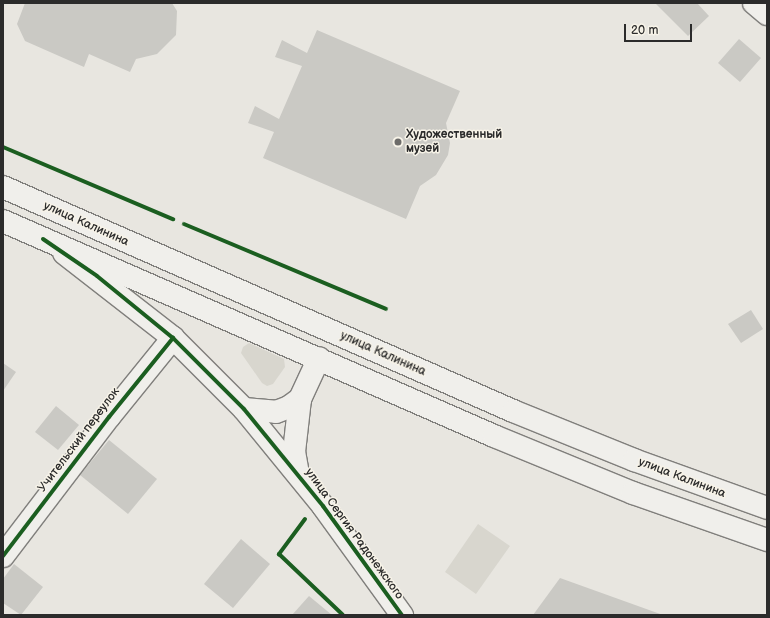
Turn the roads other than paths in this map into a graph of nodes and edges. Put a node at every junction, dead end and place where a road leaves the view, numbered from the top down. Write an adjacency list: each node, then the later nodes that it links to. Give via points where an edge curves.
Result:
1 (754, 3): 2 (main road)
2 (767, 14)
3 (3, 187): 6 (main road, улица Калинина)
4 (3, 221): 5 (main road)
5 (43, 239): 7 (main road, улица Сергия Радонежского, via 96,276); 8 (main road)
6 (330, 330): 8 (main road, улица Сергия Радонежского); 12 (main road, улица Калинина, via 513,411)
7 (173, 338): 10 (main road, улица Сергия Радонежского); 14 (main road, Учительский переулок)
8 (319, 358): 9 (main road, улица Сергия Радонежского); 13 (main road, via 494,436 633,493)
9 (300, 399): 10 (main road, via 276,412); 11 (main road, улица Сергия Радонежского, via 294,452)
10 (244, 409): 11 (main road, улица Сергия Радонежского)
11 (298, 474): 15 (main road, улица Сергия Радонежского)
12 (767, 508)
13 (767, 540)
14 (3, 556)
15 (402, 615)

